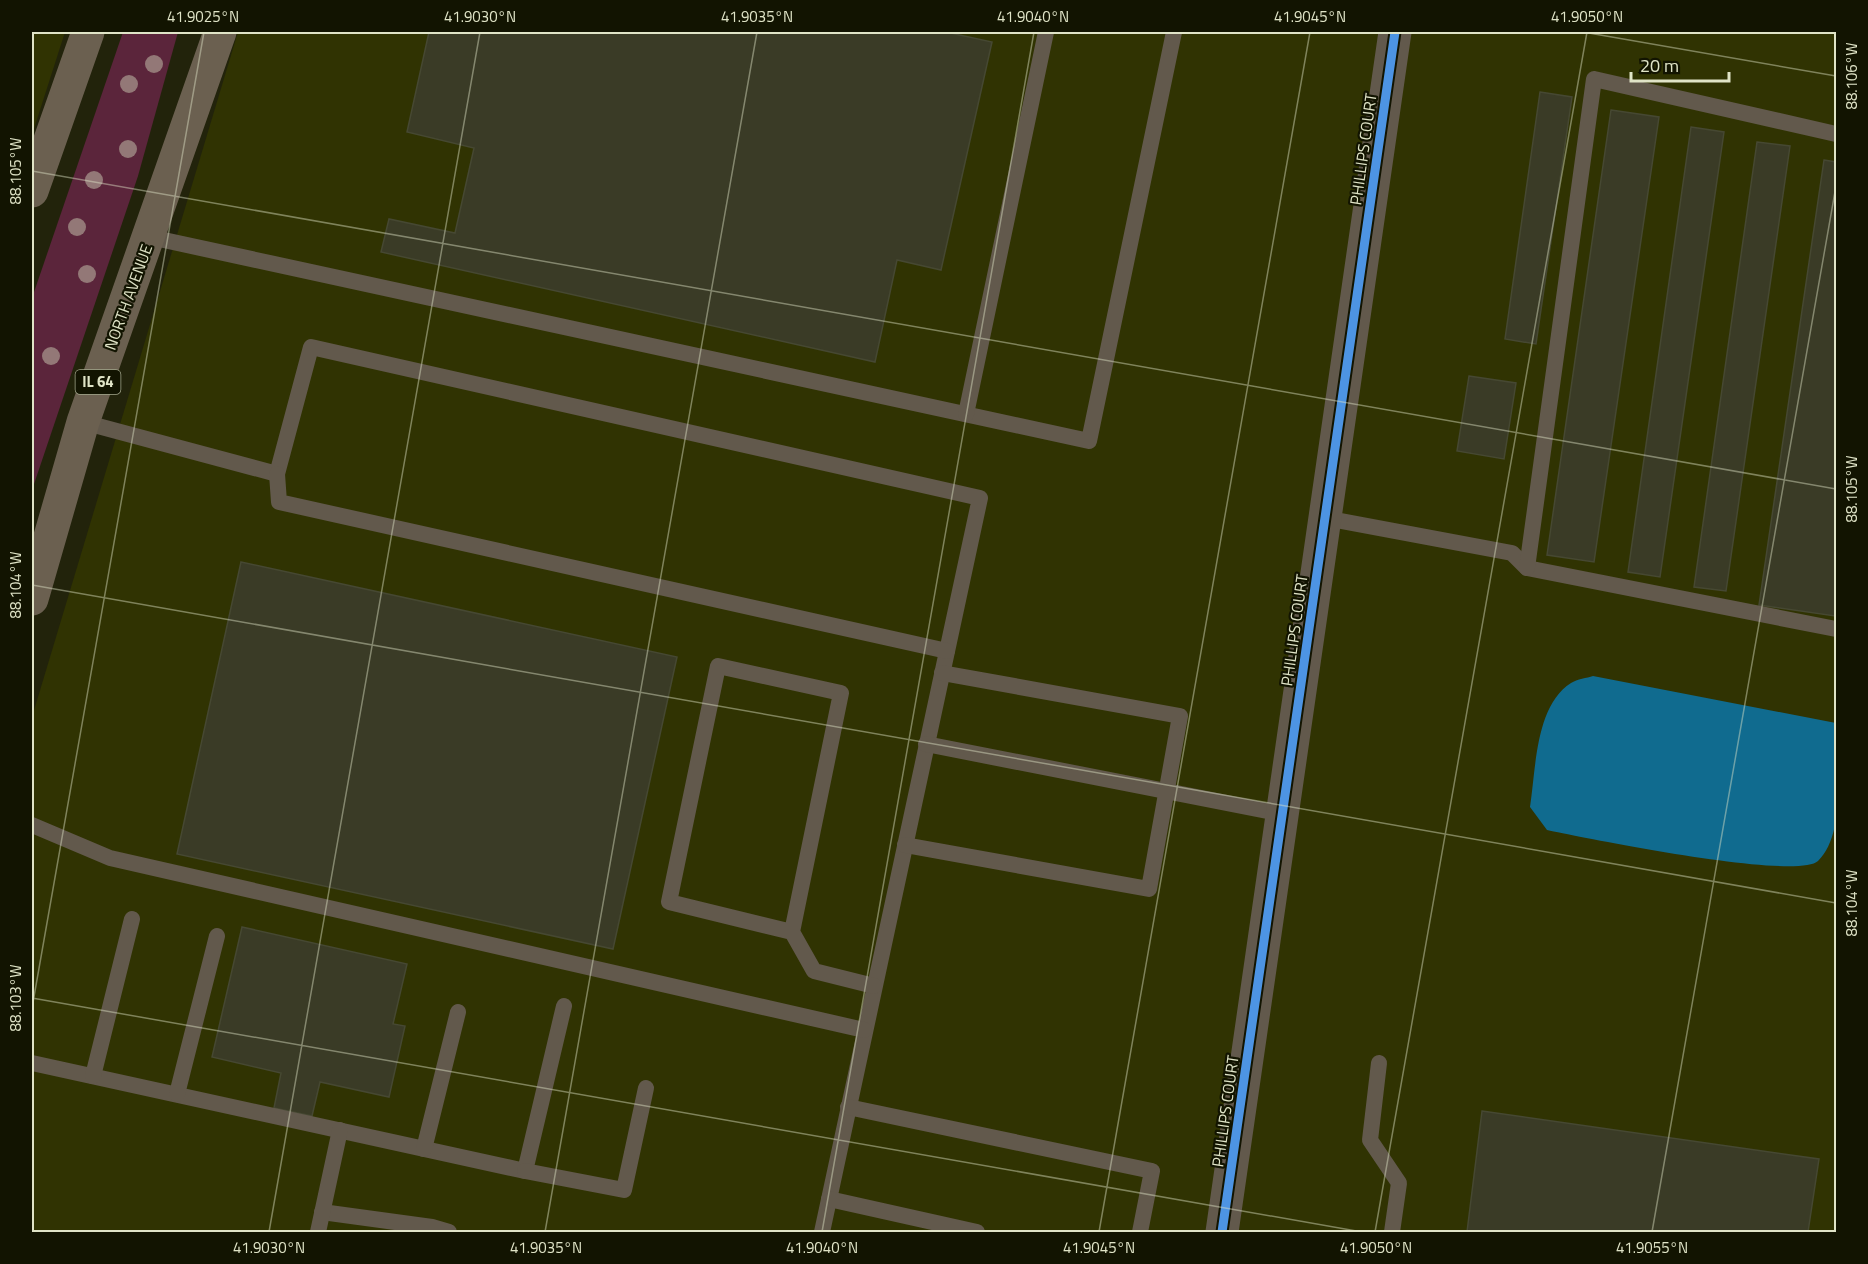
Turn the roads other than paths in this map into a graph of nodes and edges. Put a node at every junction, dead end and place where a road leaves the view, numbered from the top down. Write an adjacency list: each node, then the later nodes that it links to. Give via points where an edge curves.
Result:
1 (88, 32): 7 (main road)
2 (220, 32): 8 (main road, NORTH AVENUE / IL 64)
3 (1046, 32): 9 (lane)
4 (1174, 32): 9 (lane, via 1089,441)
5 (1395, 32): 12 (street, PHILLIPS COURT)
6 (1836, 134): 13 (lane, via 1594,79)
7 (32, 190)
8 (150, 237): 9 (lane); 10 (main road, NORTH AVENUE / IL 64)
9 (966, 414)
10 (83, 422): 11 (lane); 14 (main road, NORTH AVENUE / IL 64)
11 (277, 474): 16 (lane, via 279,502); 16 (lane, via 311,347 980,498)
12 (1325, 518): 13 (lane, via 1512,553); 20 (street, PHILLIPS COURT)
13 (1527, 568): 15 (lane)
14 (32, 598)
15 (1836, 629)
16 (947, 651): 17 (lane)
17 (942, 673): 18 (lane); 19 (lane, via 1180,716)
18 (926, 744): 19 (lane); 22 (lane)
19 (1167, 790): 20 (lane); 22 (lane, via 1149,889)
20 (1282, 814): 46 (street, PHILLIPS COURT)
21 (32, 825): 29 (lane, via 110,858)
22 (905, 845): 26 (lane)
23 (132, 919): 32 (lane)
24 (792, 932): 24 (lane, via 669,902 718,666 841,693); 26 (lane, via 814,971)
25 (217, 936): 34 (lane)
26 (874, 986): 29 (lane)
27 (564, 1006): 38 (lane)
28 (458, 1012): 37 (lane)
29 (864, 1030): 35 (lane)
30 (32, 1063): 32 (lane)
31 (1379, 1063): 47 (lane, via 1370,1140 1399,1183)
32 (93, 1076): 34 (lane)
33 (646, 1088): 38 (lane, via 624,1190)
34 (177, 1094): 36 (lane)
35 (848, 1107): 39 (lane); 45 (lane, via 1152,1171)
36 (340, 1130): 37 (lane); 40 (lane)
37 (424, 1149): 38 (lane)
38 (525, 1171)
39 (829, 1199): 43 (lane); 44 (lane)
40 (322, 1212): 41 (lane); 42 (lane, via 432,1227)
41 (318, 1233)
42 (449, 1233)
43 (822, 1233)
44 (976, 1233)
45 (1140, 1233)
46 (1222, 1233)
47 (1392, 1233)

